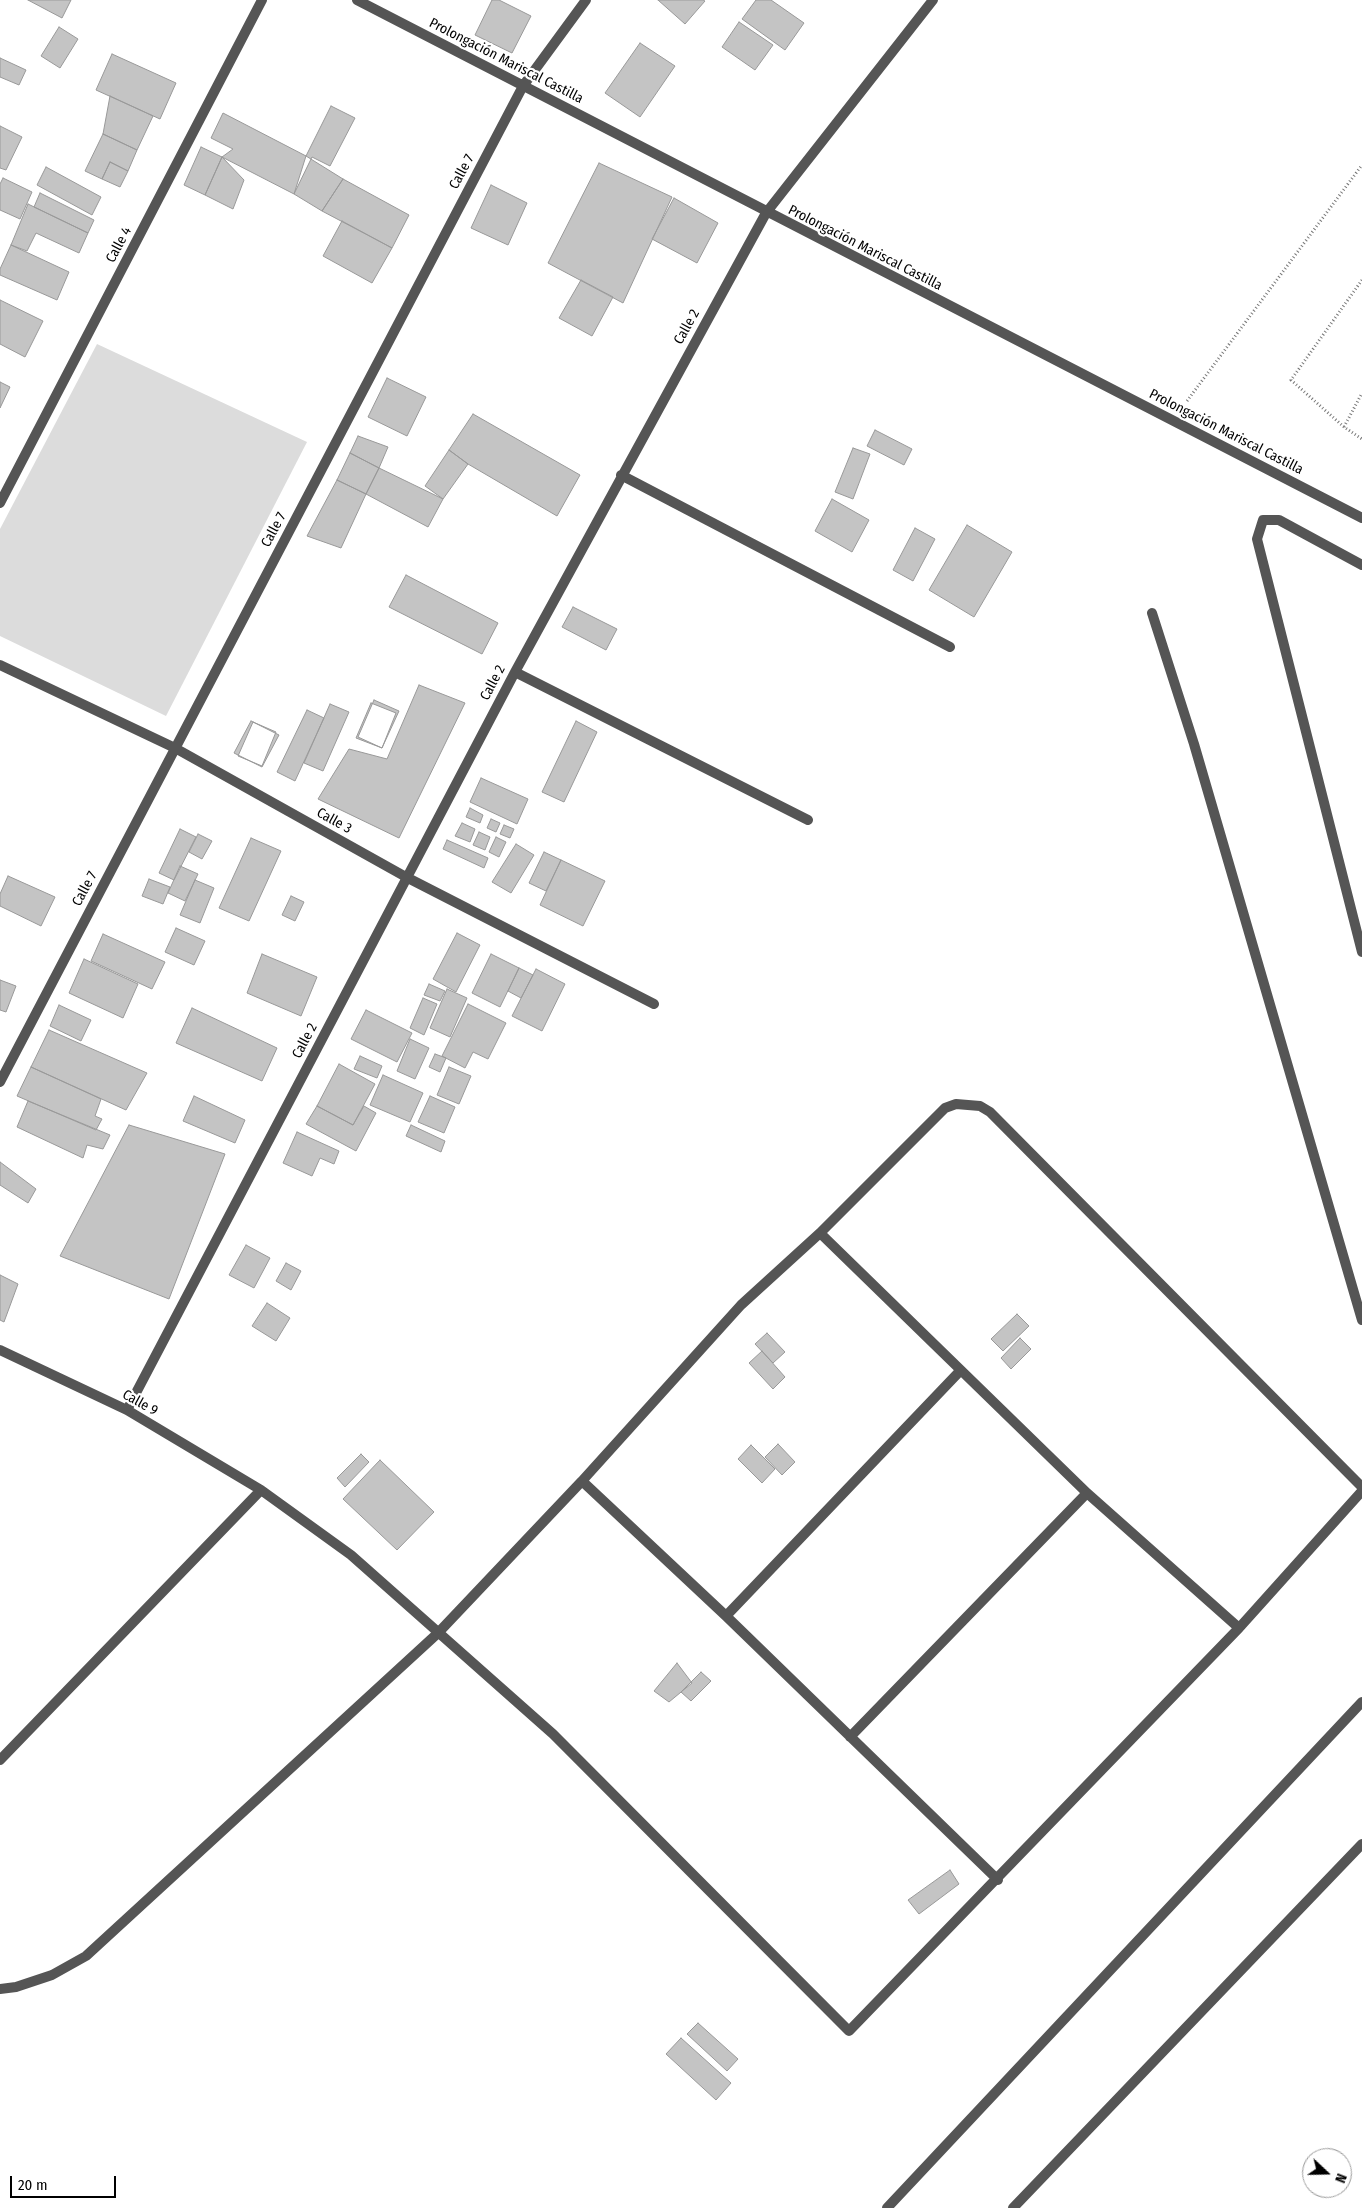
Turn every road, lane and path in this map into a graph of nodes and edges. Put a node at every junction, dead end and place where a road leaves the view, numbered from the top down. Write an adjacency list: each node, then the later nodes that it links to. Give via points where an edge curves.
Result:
1 (262, 0): 14 (street, Calle 4)
2 (357, 0): 5 (street, Prolongación Mariscal Castilla)
3 (586, 0): 5 (street, Calle 7)
4 (933, 0): 7 (street, Calle 2)
5 (523, 86): 7 (street, Prolongación Mariscal Castilla); 21 (street, Calle 7)
6 (1362, 165): 10 (path)
7 (766, 212): 10 (street, Prolongación Mariscal Castilla); 13 (street, Calle 2)
8 (1362, 280): 11 (path, via 1291,380)
9 (1362, 393): 11 (path)
10 (1173, 420): 15 (street, Prolongación Mariscal Castilla)
11 (1344, 427): 12 (path)
12 (1362, 439)
13 (622, 475): 18 (street); 20 (street, Calle 2)
14 (0, 503)
15 (1362, 518)
16 (1362, 565): 24 (street, via 1279,520 1263,520 1258,539)
17 (1152, 613): 28 (street, via 1194,744)
18 (950, 648)
19 (0, 665): 21 (street, Calle 3)
20 (514, 672): 22 (street); 23 (street, Calle 2)
21 (175, 748): 23 (street, Calle 3); 26 (street, Calle 7)
22 (808, 820)
23 (406, 877): 25 (street, Calle 3); 31 (street, Calle 2)
24 (1362, 952)
25 (654, 1004)
26 (0, 1082)
27 (820, 1232): 30 (street); 32 (street, via 741,1305); 33 (street, via 945,1108 967,1104 980,1106 990,1112)
28 (1362, 1320)
29 (0, 1350): 31 (street, Calle 9)
30 (960, 1371): 36 (street); 37 (street)
31 (127, 1410): 34 (street, Calle 9)
32 (582, 1481): 37 (street); 39 (street)
33 (1362, 1487)
34 (261, 1490): 39 (street, Calle 9, via 351,1555); 42 (street)
35 (1362, 1491): 38 (street)
36 (1087, 1493): 38 (street); 41 (street)
37 (726, 1616): 41 (street)
38 (1239, 1628): 44 (street)
39 (438, 1632): 44 (street, Calle 9, via 553,1734 849,2031); 45 (street, via 86,1956 52,1974 16,1987)
40 (1362, 1702): 46 (street)
41 (850, 1737): 44 (street)
42 (0, 1760)
43 (1362, 1844): 47 (street)
44 (998, 1880)
45 (0, 1989)
46 (887, 2208)
47 (1013, 2208)

